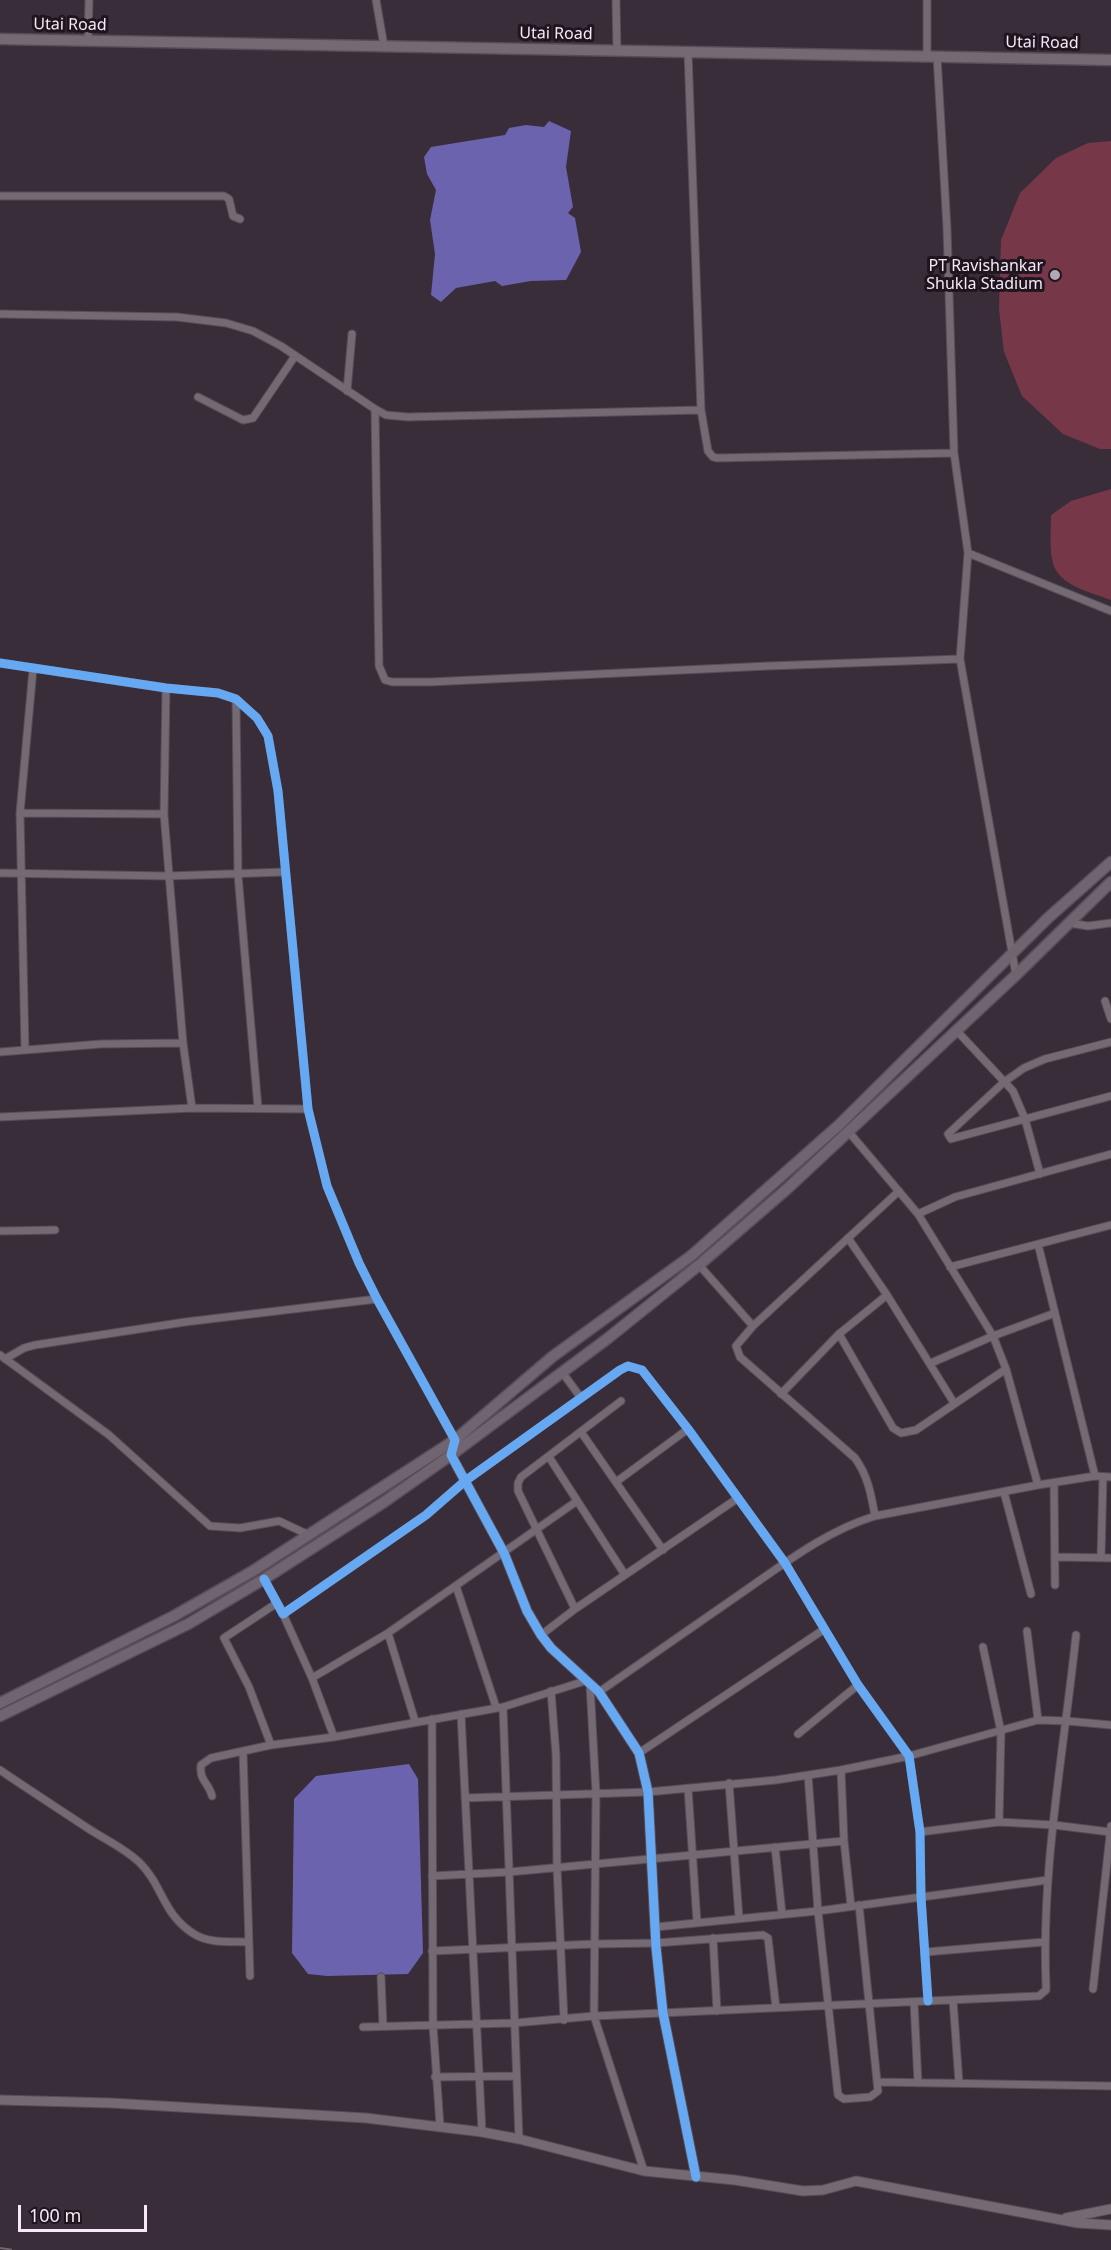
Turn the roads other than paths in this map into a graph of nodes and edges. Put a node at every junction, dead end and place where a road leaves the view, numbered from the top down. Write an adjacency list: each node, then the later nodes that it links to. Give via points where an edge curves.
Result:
1 (90, 0): 6 (street)
2 (376, 0): 7 (street)
3 (616, 0): 8 (street)
4 (927, 0): 10 (street)
5 (0, 39): 6 (main road, Utai Road)
6 (88, 40): 7 (main road, Utai Road)
7 (384, 46): 8 (main road, Utai Road)
8 (617, 51): 9 (main road, Utai Road)
9 (688, 52): 10 (main road, Utai Road); 20 (street)
10 (932, 56): 11 (main road, Utai Road); 21 (street, via 947,228)
11 (1111, 60)
12 (0, 196): 13 (street, via 224,196 229,199 233,216)
13 (240, 219)
14 (0, 315): 16 (street, via 177,317 226,323 253,331)
15 (352, 334): 17 (street)
16 (295, 356): 17 (street); 18 (street, via 250,420)
17 (347, 391): 19 (street)
18 (198, 397)
19 (375, 410): 20 (street, via 408,417); 24 (street, via 379,666 385,680 430,682)
20 (701, 410): 21 (street, via 708,451 717,458)
21 (954, 453): 22 (street)
22 (968, 553): 23 (street); 24 (street)
23 (1111, 611)
24 (960, 659): 40 (street)
25 (0, 663): 26 (street)
26 (33, 669): 27 (street); 29 (street)
27 (166, 688): 28 (street, via 218,693); 30 (street)
28 (236, 699): 32 (street, via 257,718 268,736 278,791); 35 (street)
29 (20, 813): 30 (street); 34 (street)
30 (164, 814): 36 (street)
31 (1111, 862): 40 (main road)
32 (285, 872): 35 (street); 53 (street)
33 (0, 873): 34 (street)
34 (21, 873): 36 (street); 47 (street)
35 (238, 875): 36 (street); 51 (street)
36 (168, 876): 46 (street)
37 (1111, 882): 38 (main road)
38 (1069, 923): 39 (street); 41 (main road)
39 (1111, 923)
40 (1011, 955): 41 (street); 84 (main road, via 838,1125 699,1248 552,1357)
41 (1016, 975): 44 (main road)
42 (1105, 1000): 43 (street)
43 (1111, 1019)
44 (956, 1030): 49 (street); 56 (main road)
45 (1111, 1042): 49 (street, via 1045,1059)
46 (183, 1043): 47 (street); 52 (street)
47 (25, 1050): 48 (street)
48 (0, 1052)
49 (1004, 1082): 55 (street, via 1013,1091); 55 (street, via 949,1131 949,1137)
50 (1111, 1096): 55 (street)
51 (258, 1107): 52 (street); 53 (street)
52 (192, 1108): 54 (street)
53 (309, 1109): 69 (street, via 327,1186)
54 (0, 1117)
55 (1025, 1119): 58 (street)
56 (848, 1131): 59 (street); 66 (main road)
57 (1111, 1154): 58 (street)
58 (1040, 1174): 60 (street, via 955,1197)
59 (898, 1191): 60 (street); 64 (street)
60 (918, 1214): 67 (street)
61 (1111, 1225): 65 (street)
62 (55, 1230): 63 (street)
63 (0, 1232)
64 (848, 1238): 68 (street); 71 (street)
65 (1038, 1244): 67 (street); 70 (street)
66 (699, 1265): 71 (street); 77 (main road)
67 (950, 1267): 73 (street)
68 (886, 1295): 72 (street); 75 (street)
69 (377, 1299): 74 (street, via 35,1345); 84 (street)
70 (1055, 1313): 73 (street); 87 (street)
71 (753, 1326): 78 (street, via 738,1342 737,1352)
72 (839, 1334): 78 (street); 81 (street, via 897,1431 916,1430)
73 (993, 1336): 75 (street); 76 (street)
74 (3, 1358): 97 (street, via 109,1435 210,1526 240,1528 279,1521)
75 (931, 1363): 81 (street)
76 (1006, 1369): 81 (street); 91 (street)
77 (562, 1372): 79 (street); 85 (main road)
78 (781, 1394): 95 (street, via 855,1458 868,1482)
79 (579, 1395): 82 (street, via 620,1370 635,1367 642,1370); 88 (street)
80 (621, 1401): 83 (street)
81 (954, 1403)
82 (688, 1429): 89 (street); 93 (street)
83 (581, 1432): 86 (street); 89 (street)
84 (455, 1440): 85 (street); 97 (main road)
85 (451, 1455): 88 (street); 105 (main road)
86 (549, 1457): 94 (street); 96 (street, via 518,1483 518,1491)
87 (1103, 1477): 90 (street); 101 (street)
88 (465, 1481): 99 (street); 111 (street, via 426,1515)
89 (616, 1482): 98 (street)
90 (1054, 1483): 91 (street); 100 (street)
91 (1038, 1485): 92 (street)
92 (1004, 1492): 95 (street); 108 (street)
93 (738, 1498): 98 (street); 103 (street)
94 (577, 1501): 96 (street); 104 (street)
95 (872, 1516): 103 (street, via 829,1535)
96 (537, 1529): 99 (street); 110 (street)
97 (309, 1535): 123 (main road, via 174,1616)
98 (663, 1550): 104 (street)
99 (504, 1553): 107 (street); 115 (street)
100 (1055, 1557): 101 (street); 106 (street)
101 (1101, 1557): 102 (street)
102 (1111, 1558)
103 (785, 1563): 112 (street); 122 (street)
104 (625, 1575): 110 (street)
105 (264, 1579): 109 (street); 126 (main road, via 188,1623)
106 (1055, 1585)
107 (456, 1586): 114 (street); 124 (street)
108 (1031, 1594)
109 (277, 1603): 111 (street); 135 (street, via 224,1638 249,1687)
110 (575, 1609): 115 (street)
111 (283, 1614): 118 (street)
112 (824, 1630): 120 (street); 137 (street)
113 (1027, 1631): 128 (street)
114 (388, 1633): 118 (street); 130 (street)
115 (541, 1635): 119 (street)
116 (1076, 1635): 129 (street)
117 (982, 1647): 132 (street)
118 (312, 1678): 134 (street)
119 (588, 1683): 121 (street); 122 (street); 145 (street)
120 (858, 1685): 133 (street); 138 (street)
121 (551, 1691): 124 (street); 146 (street)
122 (599, 1692): 137 (street)
123 (0, 1703)
124 (499, 1707): 125 (street); 148 (street)
125 (461, 1714): 127 (street); 149 (street)
126 (0, 1716)
127 (432, 1719): 130 (street); 165 (street)
128 (1038, 1720): 129 (street); 132 (street)
129 (1067, 1720): 131 (street); 151 (street)
130 (415, 1721): 134 (street)
131 (1111, 1725)
132 (1001, 1732): 138 (street); 150 (street)
133 (798, 1734)
134 (334, 1737): 135 (street)
135 (271, 1745): 136 (street)
136 (243, 1751): 147 (street, via 211,1758 201,1765 202,1780); 175 (street)
137 (639, 1753): 144 (street)
138 (909, 1756): 140 (street); 153 (street)
139 (0, 1770): 175 (street, via 140,1863 166,1907 194,1934 206,1940)
140 (841, 1770): 141 (street); 155 (street)
141 (808, 1775): 142 (street); 156 (street)
142 (729, 1783): 143 (street); 158 (street)
143 (688, 1788): 144 (street); 159 (street)
144 (648, 1792): 145 (street); 160 (street)
145 (596, 1793): 146 (street); 161 (street)
146 (556, 1795): 148 (street); 162 (street)
147 (212, 1796)
148 (506, 1797): 149 (street); 163 (street)
149 (465, 1798): 164 (street)
150 (999, 1822): 151 (street); 153 (street)
151 (1054, 1825): 154 (street); 166 (street)
152 (1111, 1826): 154 (street)
153 (920, 1832): 167 (street)
154 (1110, 1832): 186 (street)
155 (844, 1841): 156 (street); 168 (street)
156 (813, 1844): 157 (street); 169 (street)
157 (775, 1847): 158 (street); 170 (street)
158 (735, 1851): 159 (street); 171 (street)
159 (692, 1855): 160 (street); 172 (street)
160 (651, 1859): 161 (street); 173 (street)
161 (596, 1863): 162 (street); 178 (street)
162 (557, 1868): 163 (street); 179 (street)
163 (509, 1872): 164 (street); 180 (street)
164 (469, 1874): 165 (street); 181 (street)
165 (432, 1876): 182 (street)
166 (1048, 1880): 167 (street); 176 (street)
167 (921, 1897): 168 (street); 183 (street)
168 (855, 1906): 169 (street); 190 (street)
169 (818, 1911): 170 (street); 191 (street)
170 (782, 1914): 171 (street)
171 (739, 1918): 172 (street)
172 (697, 1922): 173 (street)
173 (656, 1927): 177 (street)
174 (713, 1938): 177 (street); 192 (street, via 766,1935); 193 (street)
175 (249, 1942): 184 (street)
176 (1044, 1942): 183 (street); 187 (street, via 1044,1994)
177 (656, 1943): 178 (street); 194 (street)
178 (594, 1944): 179 (street); 195 (street)
179 (561, 1947): 180 (street); 196 (street)
180 (512, 1948): 181 (street); 197 (street)
181 (473, 1949): 182 (street); 198 (street)
182 (432, 1951): 199 (street)
183 (926, 1952): 188 (street)
184 (250, 1976)
185 (381, 1977): 200 (street)
186 (1093, 1989)
187 (953, 2000): 188 (street); 207 (street)
188 (928, 2001): 189 (street)
189 (914, 2002): 190 (street); 206 (street)
190 (869, 2004): 191 (street); 205 (street)
191 (828, 2006): 192 (street); 205 (street, via 840,2097 870,2097 878,2091)
192 (776, 2008): 193 (street)
193 (717, 2010): 194 (street)
194 (663, 2013): 195 (street); 214 (street)
195 (594, 2016): 196 (street); 213 (street)
196 (564, 2020): 197 (street)
197 (514, 2023): 198 (street); 203 (street)
198 (477, 2024): 199 (street); 202 (street)
199 (433, 2025): 200 (street); 204 (street)
200 (383, 2026): 201 (street)
201 (363, 2027)
202 (479, 2076): 203 (street); 204 (street); 211 (street)
203 (516, 2076): 212 (street)
204 (435, 2077): 210 (street)
205 (877, 2082): 206 (street)
206 (918, 2083): 207 (street)
207 (959, 2084): 208 (street)
208 (1111, 2086)
209 (0, 2100): 210 (street, via 366,2118)
210 (440, 2126): 211 (street)
211 (482, 2132): 212 (street)
212 (519, 2139): 213 (street)
213 (644, 2171): 214 (street)
214 (696, 2177): 216 (street, via 809,2191 856,2181)
215 (1111, 2209): 216 (street)
216 (1061, 2219): 217 (street)
217 (1111, 2225)

